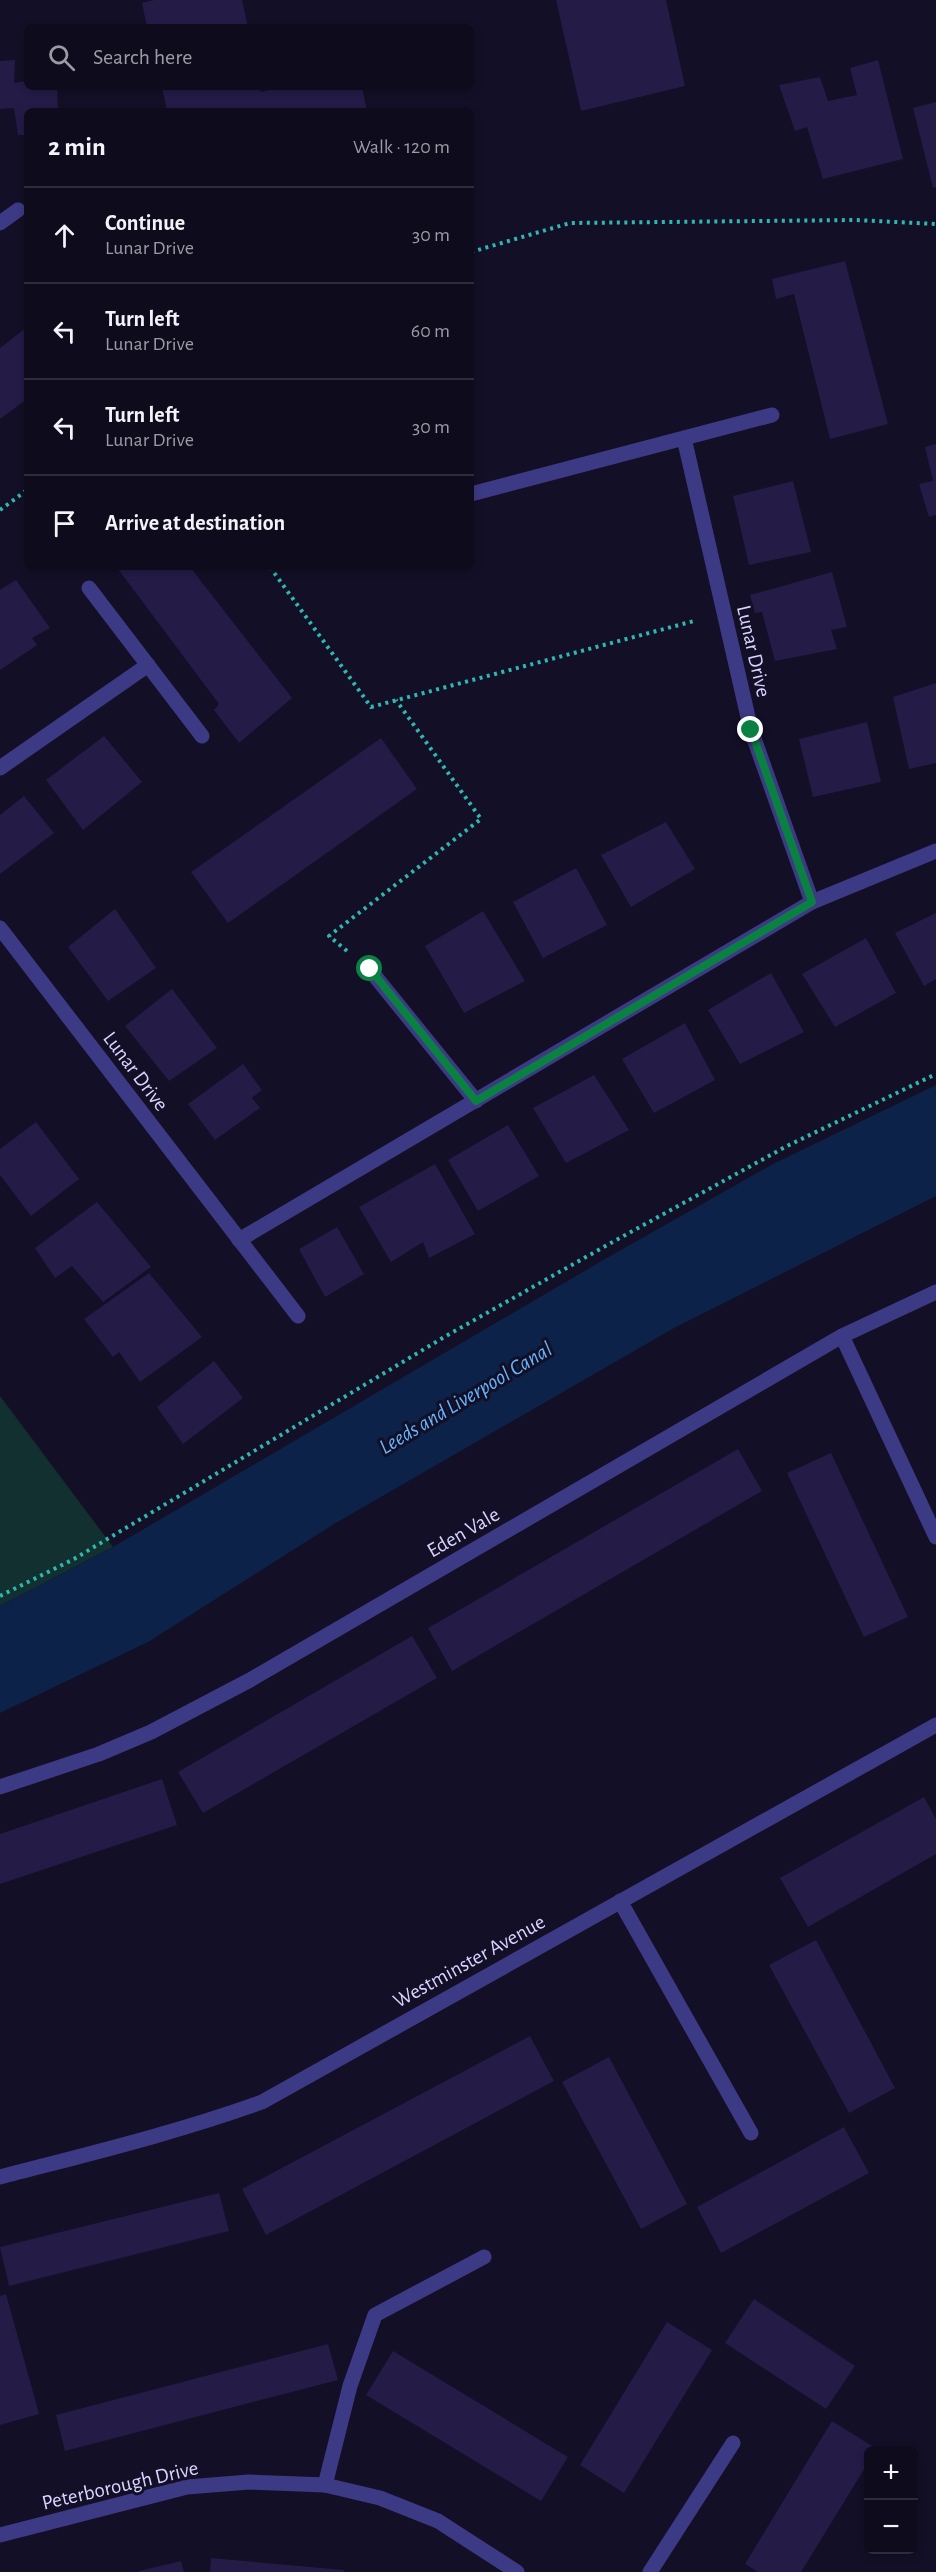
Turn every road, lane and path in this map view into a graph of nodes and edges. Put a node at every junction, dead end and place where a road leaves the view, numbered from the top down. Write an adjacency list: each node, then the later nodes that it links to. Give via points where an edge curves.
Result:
1 (18, 210): 2 (street)
2 (0, 224)
3 (936, 224): 4 (path, via 855,220 570,224)
4 (474, 251)
5 (772, 415): 6 (street)
6 (684, 438): 8 (street); 12 (street, Lunar Drive)
7 (24, 492): 9 (path)
8 (474, 493)
9 (0, 510)
10 (272, 570): 14 (path, via 371,707)
11 (89, 588): 13 (street)
12 (724, 614): 14 (path); 18 (street, Lunar Drive, via 751,730)
13 (148, 665): 15 (street); 16 (street)
14 (396, 700): 20 (path, via 481,819 329,936)
15 (202, 736)
16 (0, 768)
17 (936, 851): 18 (street)
18 (812, 902): 22 (street)
19 (0, 928): 23 (street, Lunar Drive)
20 (370, 969): 22 (street)
21 (936, 1074): 28 (path, via 788,1146 609,1244 446,1336 74,1559)
22 (476, 1101): 23 (street)
23 (239, 1240): 25 (street, Lunar Drive)
24 (936, 1292): 26 (street, Eden Vale)
25 (298, 1316)
26 (842, 1336): 27 (street); 30 (street, Eden Vale, via 250,1680 99,1754)
27 (936, 1537)
28 (0, 1596)
29 (936, 1725): 31 (street, Westminster Avenue)
30 (0, 1787)
31 (620, 1901): 32 (street); 33 (street, Westminster Avenue, via 262,2102 209,2121)
32 (751, 2133)
33 (0, 2177)
34 (484, 2257): 36 (street, via 375,2315 350,2386)
35 (733, 2443): 39 (street)
36 (325, 2485): 37 (street, Peterborough Drive, via 249,2482 187,2487); 38 (street, Peterborough Drive, via 380,2498 438,2521)
37 (0, 2535)
38 (517, 2572)
39 (650, 2572)

